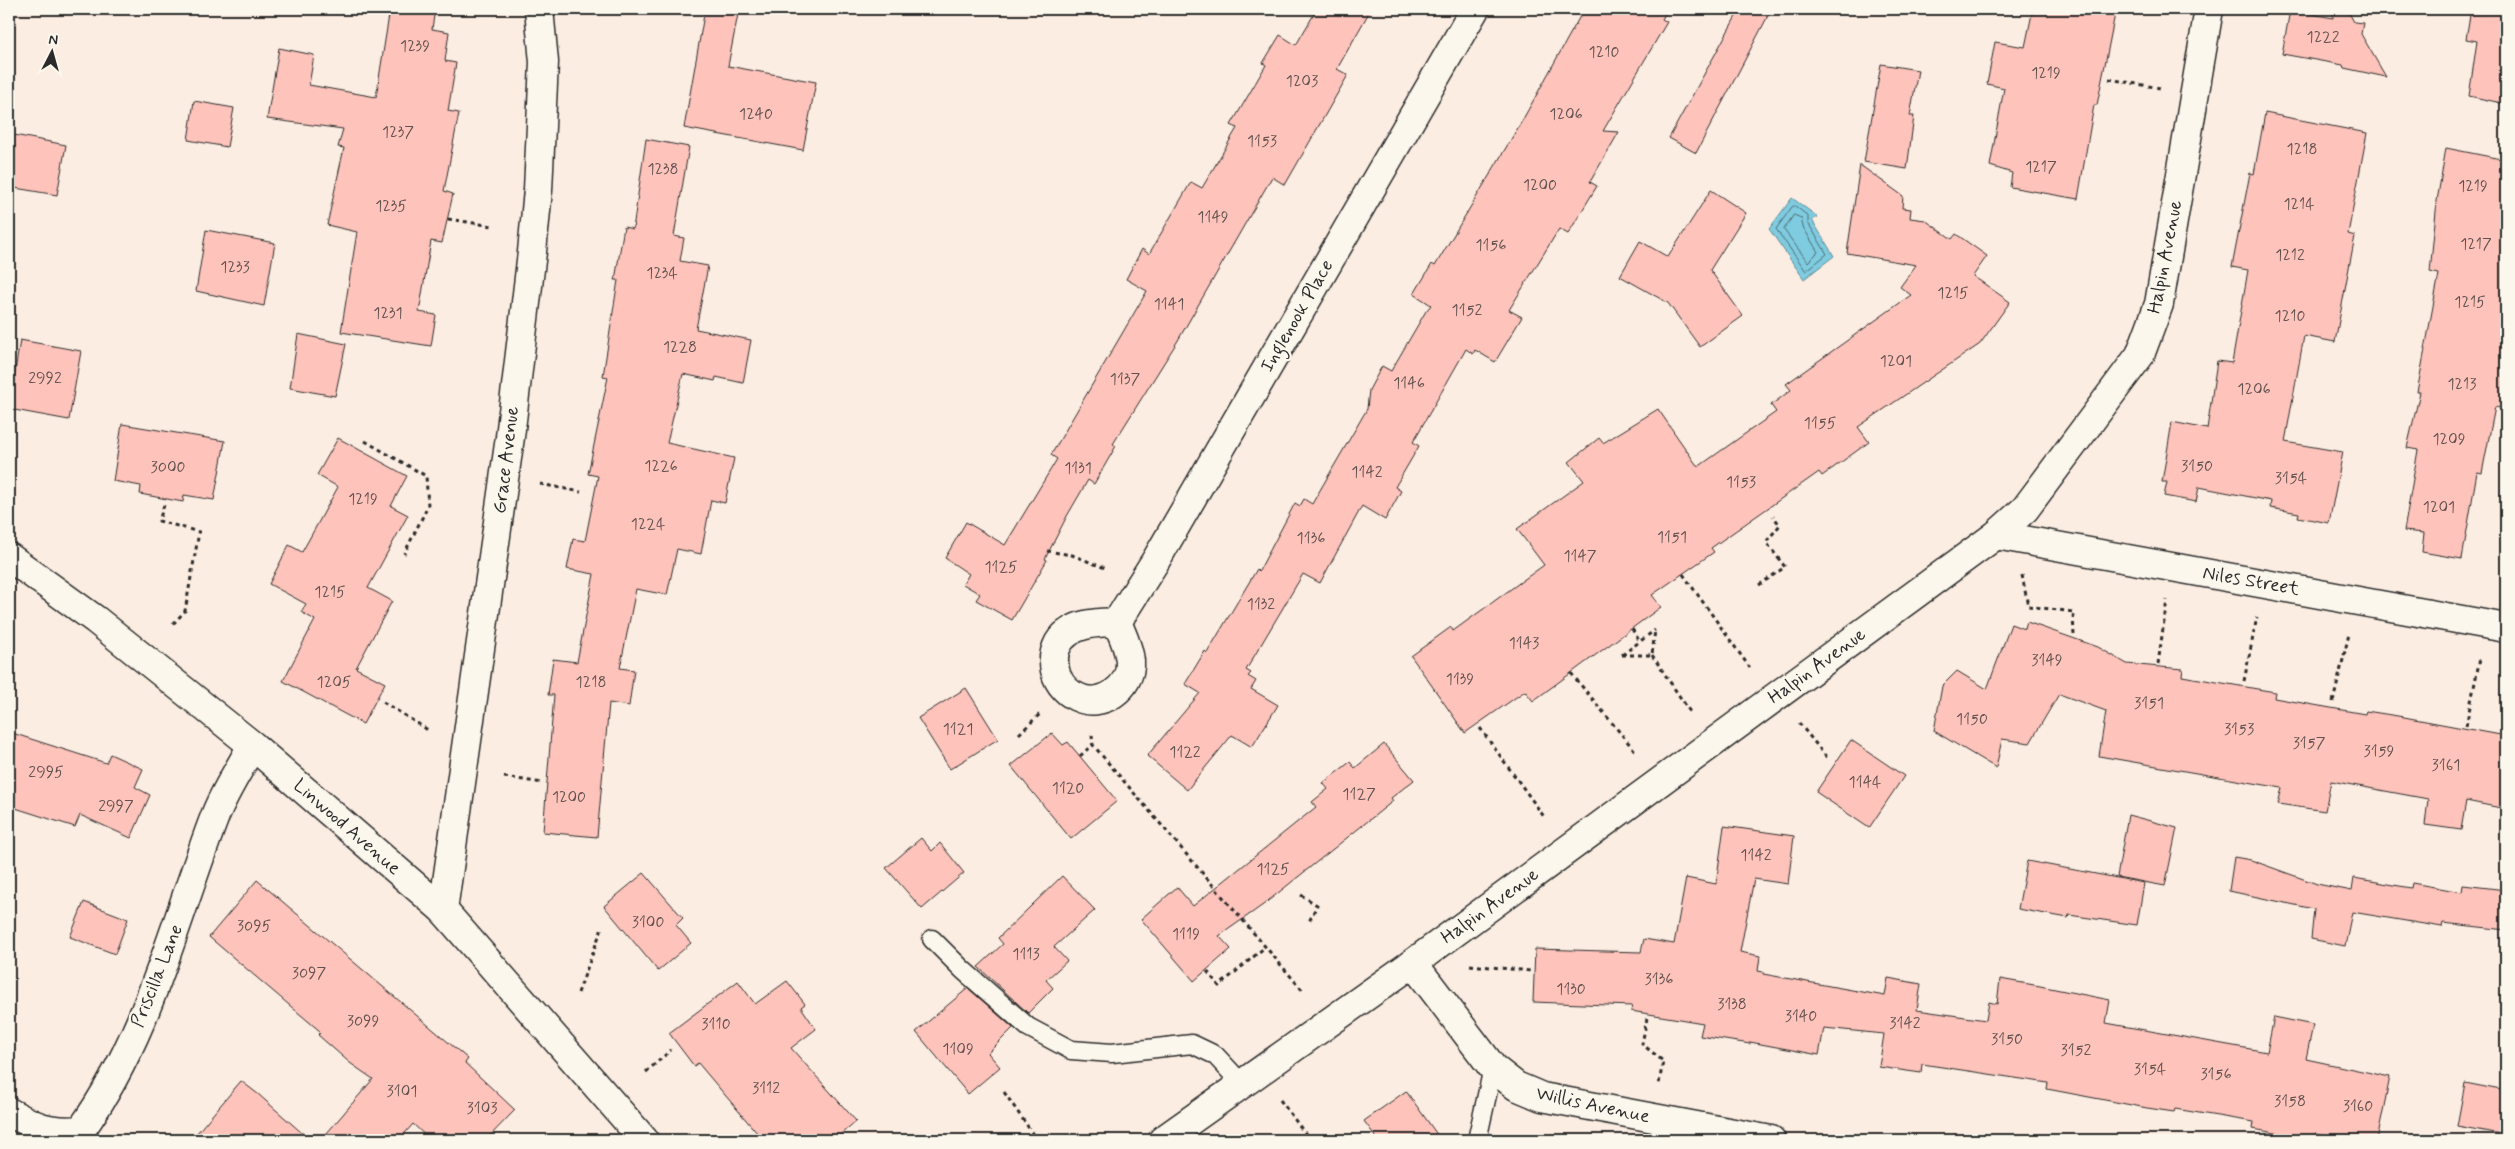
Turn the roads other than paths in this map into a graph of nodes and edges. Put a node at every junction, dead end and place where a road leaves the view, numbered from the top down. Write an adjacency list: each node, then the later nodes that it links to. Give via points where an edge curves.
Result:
1 (539, 9): 9 (street, Grace Avenue, via 544,62 532,252)
2 (1476, 9): 6 (street, Inglenook Place)
3 (2209, 9): 4 (street, Halpin Avenue, via 2159,304 2140,355 2025,509)
4 (1996, 535): 7 (street, Niles Street); 11 (street, Halpin Avenue)
5 (9, 557): 8 (street, Linwood Avenue, via 96,620)
6 (1117, 622)
7 (2506, 628)
8 (252, 745): 9 (street, Linwood Avenue); 14 (street, Priscilla Lane, via 216,814 154,992 103,1099 80,1130 58,1132 36,1127)
9 (444, 910): 15 (street, Linwood Avenue)
10 (932, 939): 13 (lane, via 1028,1027 1071,1050 1112,1053 1192,1044 1215,1055)
11 (1414, 963): 12 (street, Willis Avenue); 13 (street, Halpin Avenue)
12 (1493, 1068): 17 (lane); 18 (street, Willis Avenue, via 1516,1086 1542,1097)
13 (1242, 1084): 16 (street, Halpin Avenue)
14 (9, 1112)
15 (644, 1140)
16 (1163, 1140)
17 (1477, 1140)
18 (1771, 1140)

